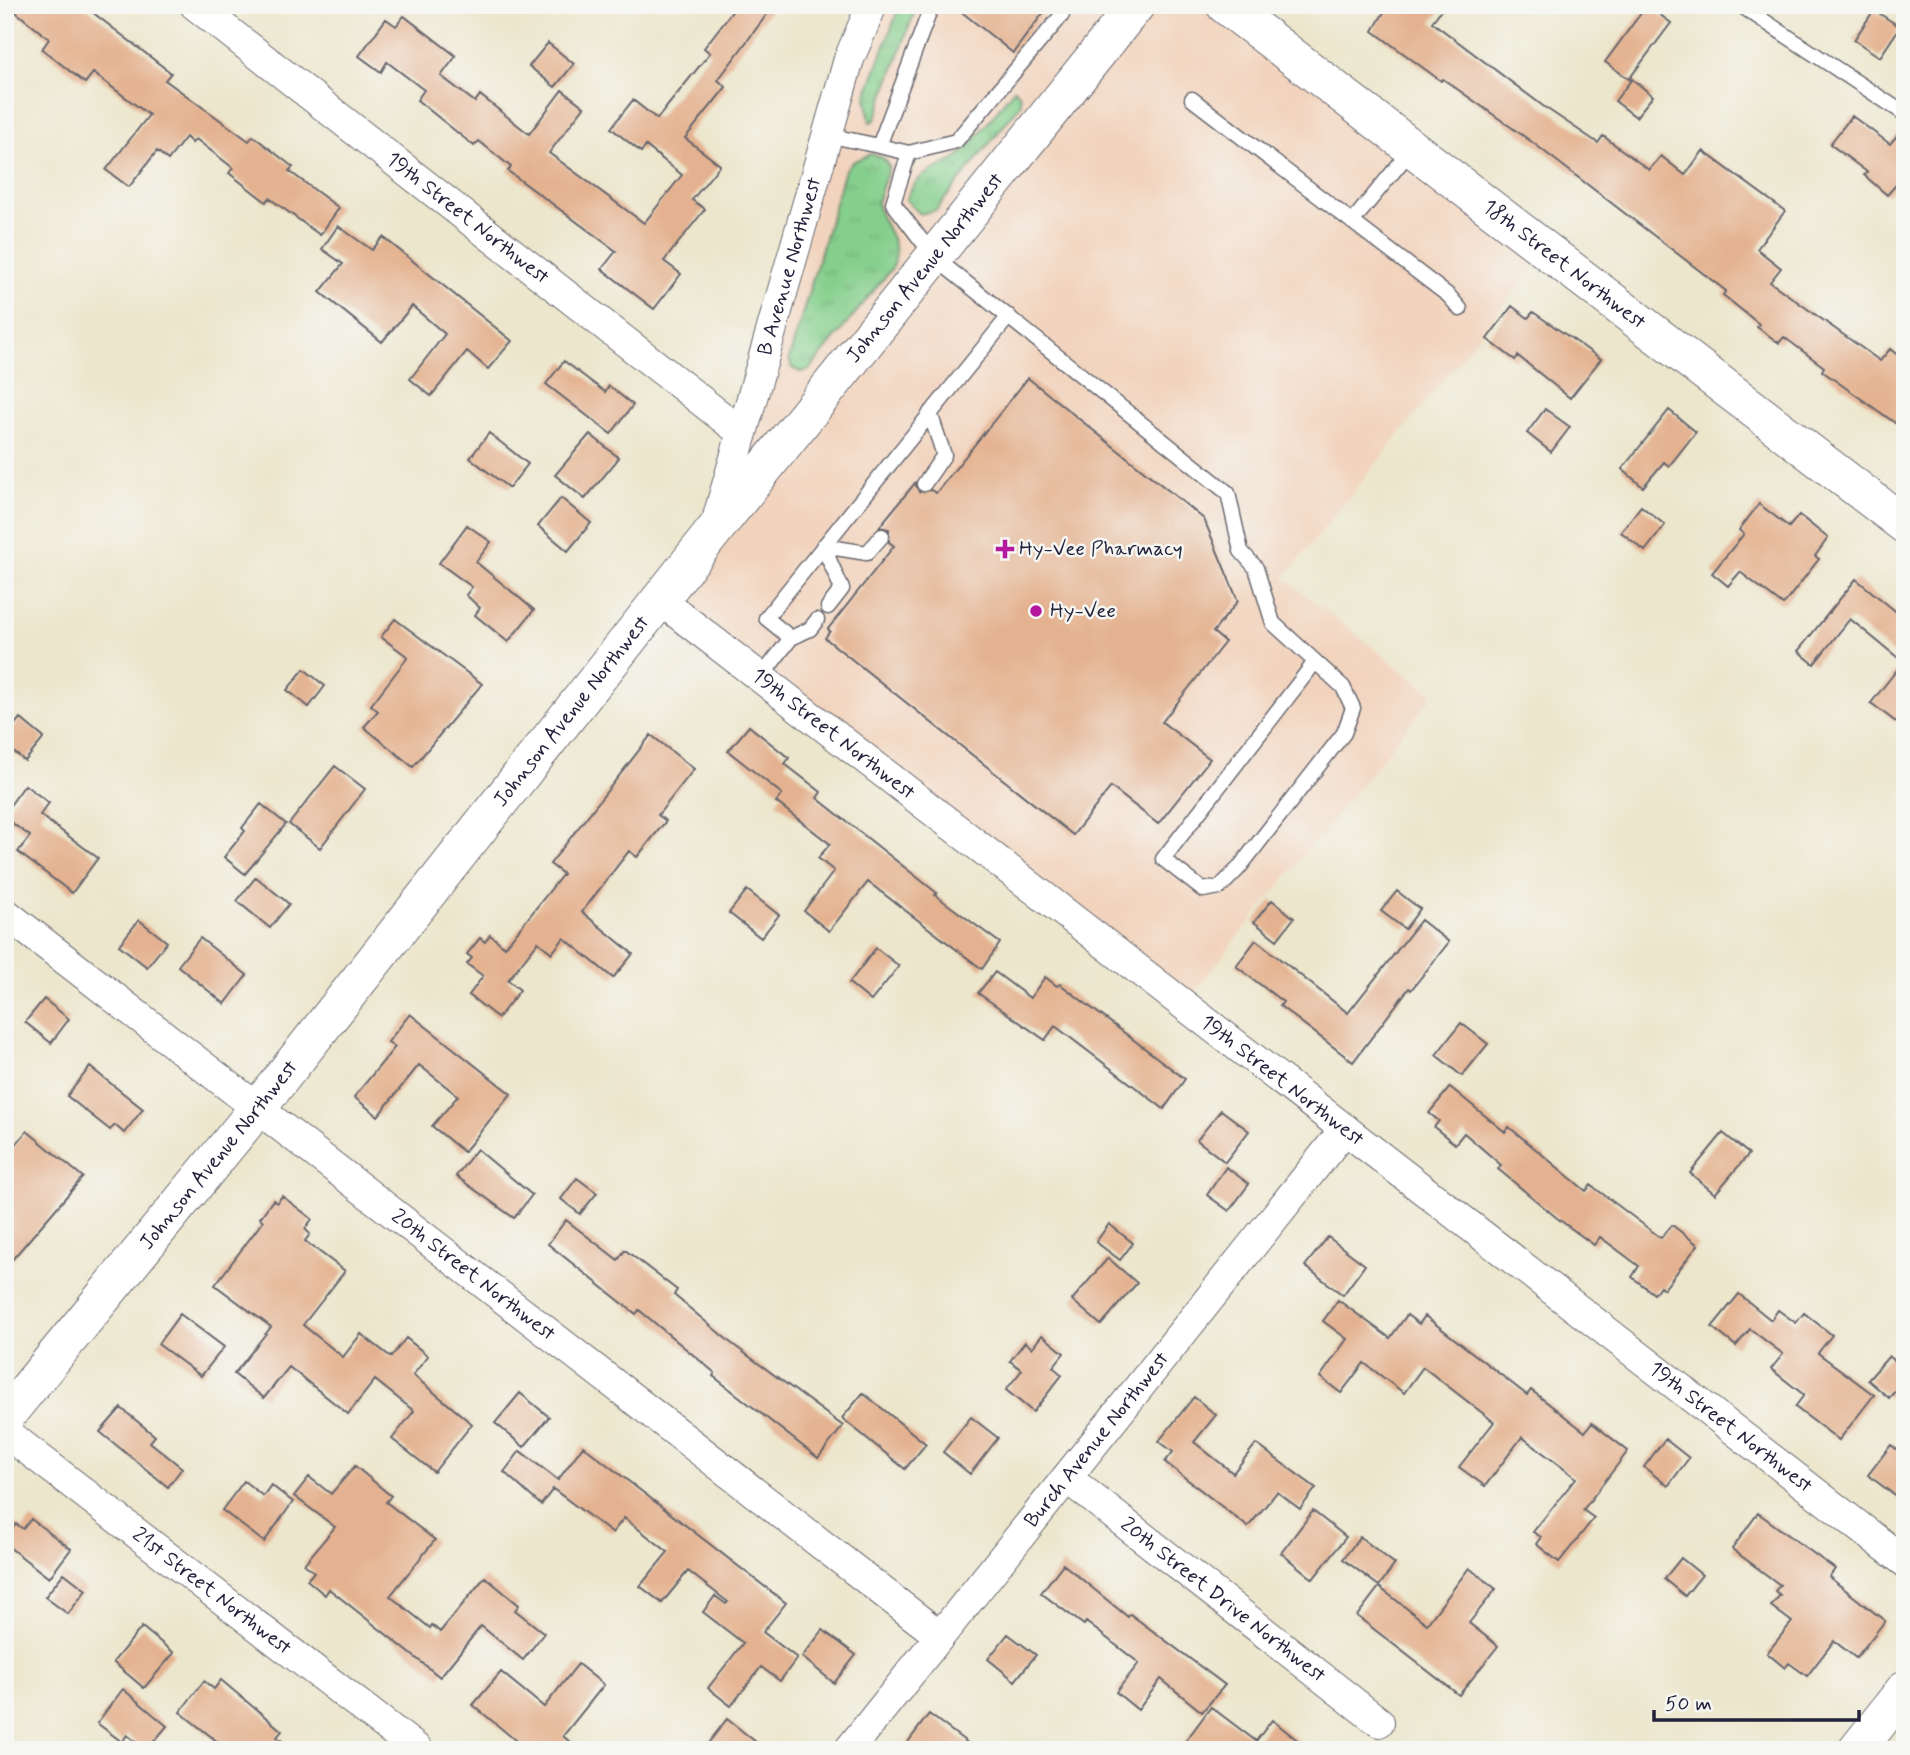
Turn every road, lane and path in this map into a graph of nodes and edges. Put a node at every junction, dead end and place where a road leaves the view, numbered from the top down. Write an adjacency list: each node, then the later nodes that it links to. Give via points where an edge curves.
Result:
1 (195, 5): 19 (street, 19th Street Northwest)
2 (872, 5): 10 (street, B Avenue Northwest, via 849,59)
3 (932, 5): 11 (lane)
4 (1063, 5): 13 (lane, via 1062,15 956,141)
5 (1136, 5): 15 (street, Johnson Avenue Northwest)
6 (1740, 5): 9 (lane)
7 (1242, 10): 12 (street, 18th Street Northwest)
8 (1192, 99): 14 (lane)
9 (1905, 114)
10 (827, 135): 11 (lane); 19 (street, B Avenue Northwest)
11 (878, 146): 13 (lane)
12 (1413, 146): 14 (lane); 21 (street, 18th Street Northwest)
13 (909, 153): 15 (lane, via 893,204)
14 (1352, 222): 16 (lane)
15 (936, 258): 17 (lane); 22 (street, Johnson Avenue Northwest)
16 (1461, 309)
17 (1009, 316): 18 (lane); 29 (lane, via 1228,493 1241,551 1256,568 1273,624)
18 (930, 413): 20 (lane, via 944,455); 24 (lane)
19 (741, 432): 22 (street, B Avenue Northwest)
20 (924, 484)
21 (1905, 525)
22 (715, 531): 25 (street, Johnson Avenue Northwest)
23 (882, 536): 24 (lane, via 867,553)
24 (823, 546): 26 (lane, via 842,589); 28 (lane, via 766,618)
25 (660, 600): 30 (street, 19th Street Northwest); 32 (street, Johnson Avenue Northwest)
26 (828, 607)
27 (817, 621): 28 (lane)
28 (791, 638): 30 (lane)
29 (1315, 662): 29 (lane, via 1343,687 1353,708 1345,733 1238,869 1220,887 1203,890 1163,859)
30 (761, 677): 33 (street, 19th Street Northwest)
31 (5, 913): 32 (street, 20th Street Northwest)
32 (257, 1109): 34 (street, Johnson Avenue Northwest); 38 (street, 20th Street Northwest)
33 (1345, 1129): 36 (street, Burch Avenue Northwest); 37 (street, 19th Street Northwest)
34 (5, 1417)
35 (5, 1432): 41 (street, 21st Street Northwest)
36 (1067, 1478): 38 (street, Burch Avenue Northwest); 40 (street, 20th Street Drive Northwest)
37 (1905, 1562)
38 (940, 1636): 42 (street, Burch Avenue Northwest)
39 (1905, 1689): 43 (street)
40 (1379, 1722)
41 (418, 1750)
42 (849, 1750)
43 (1857, 1750)

